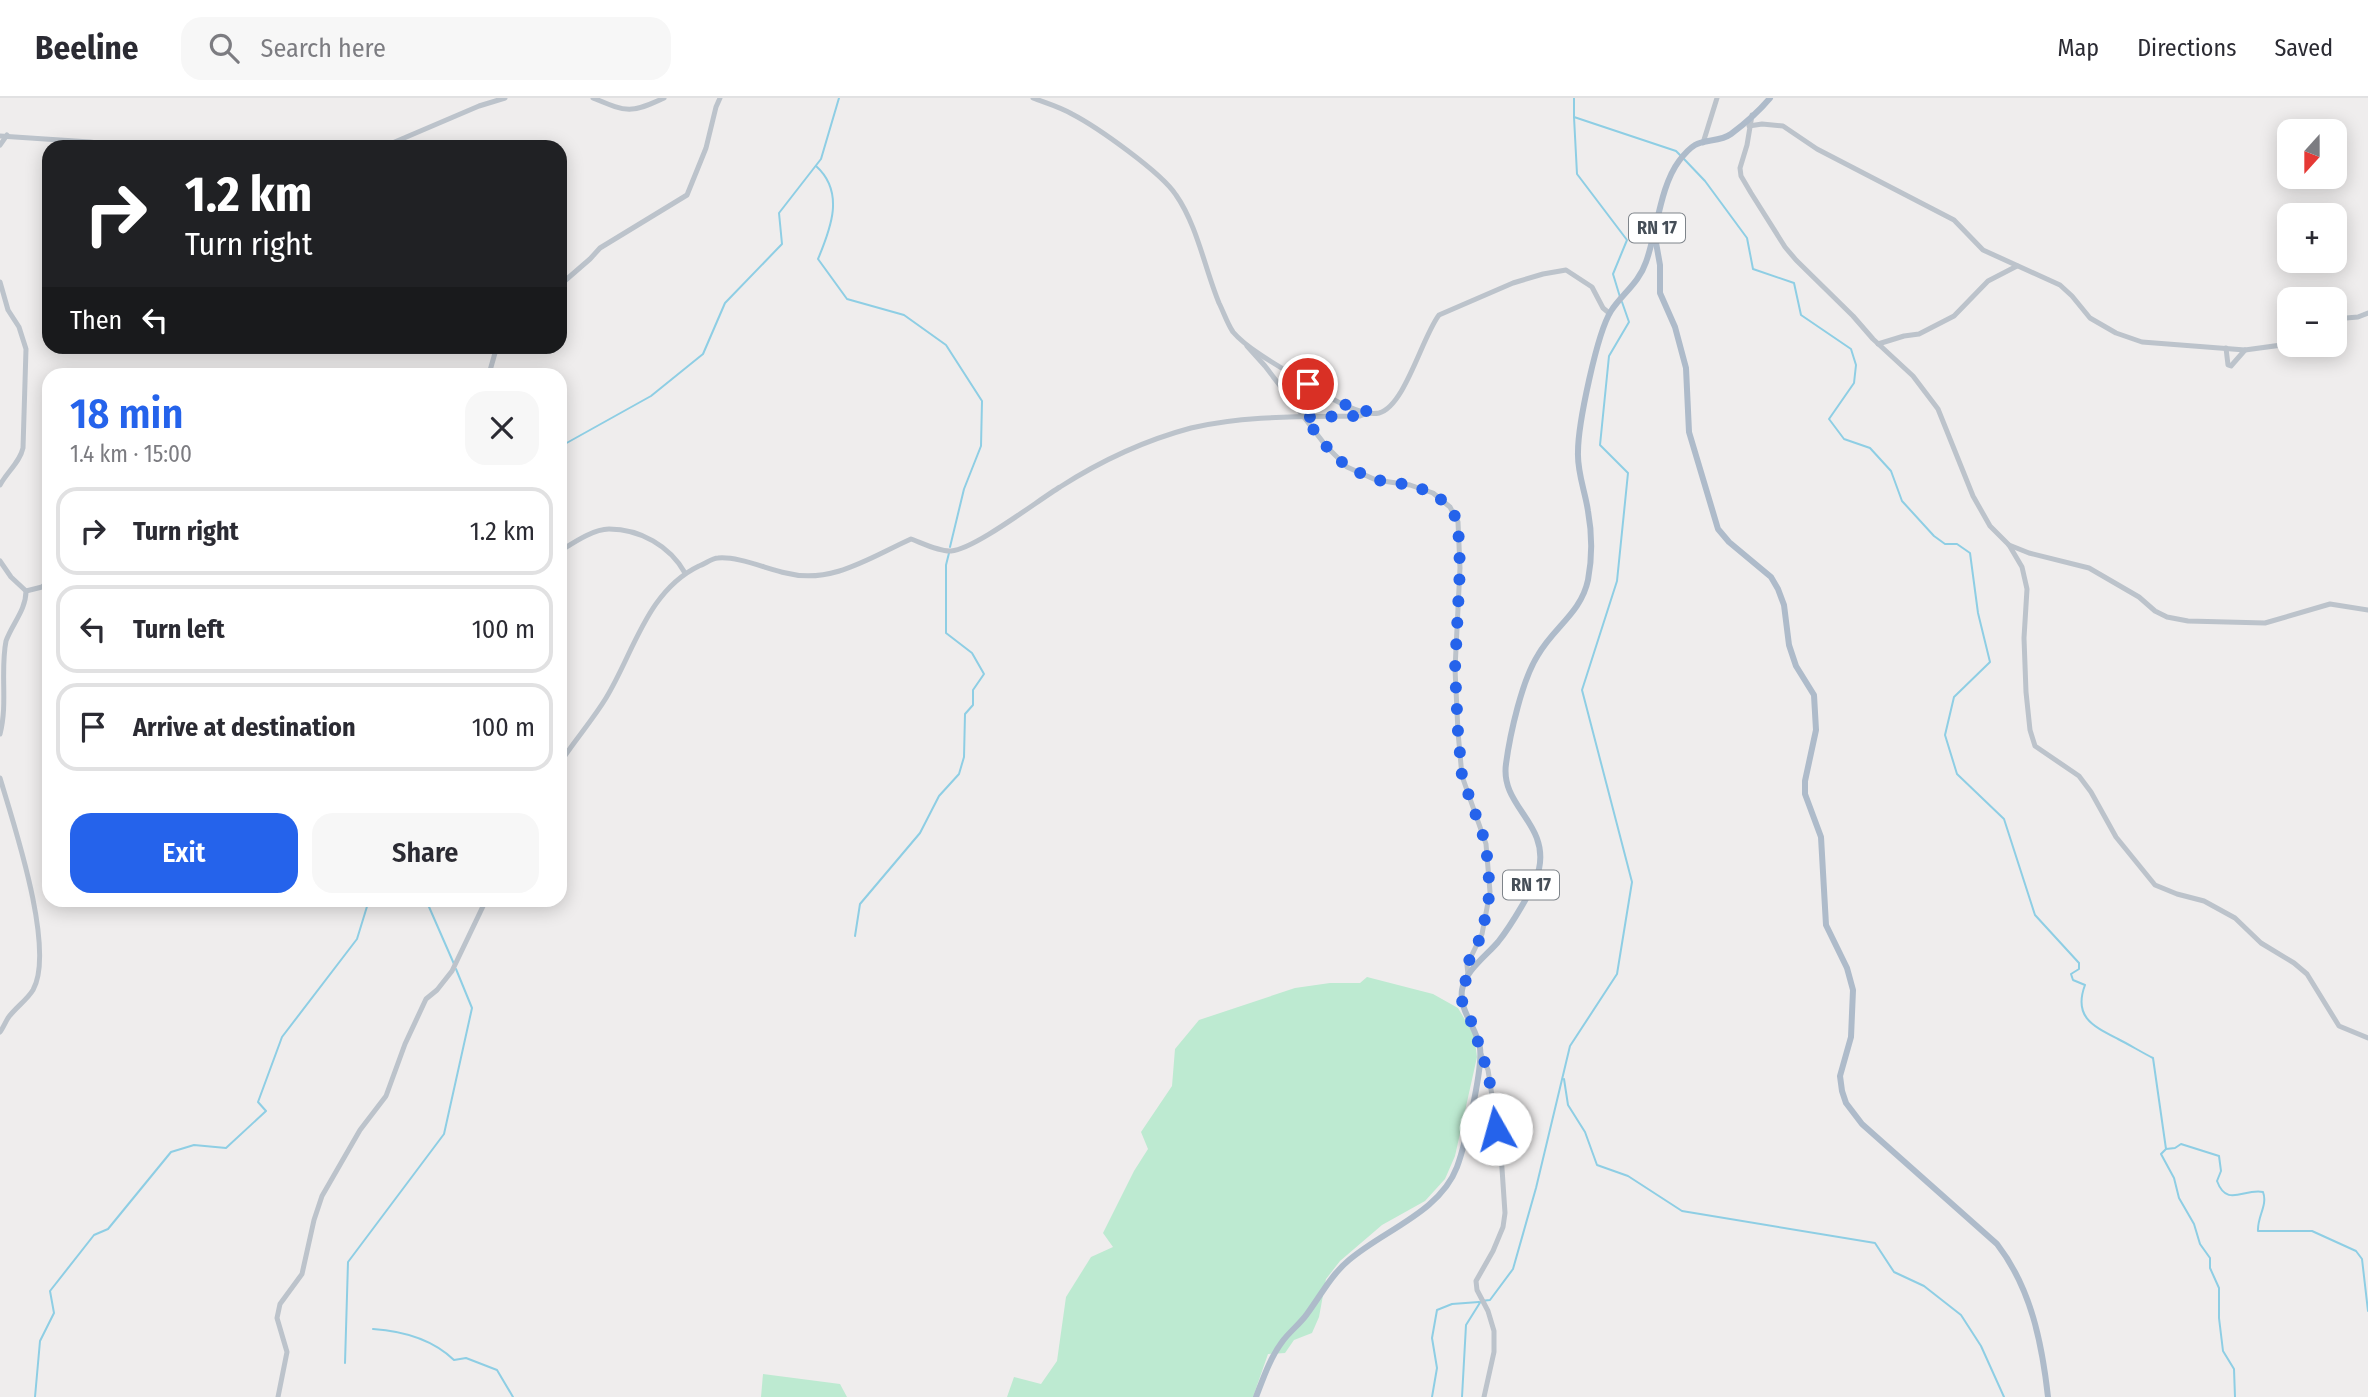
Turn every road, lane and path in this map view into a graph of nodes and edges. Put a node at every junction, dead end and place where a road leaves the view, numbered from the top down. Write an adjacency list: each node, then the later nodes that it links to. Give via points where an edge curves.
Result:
1 (505, 98): 12 (street)
2 (593, 98): 3 (street, via 629,110)
3 (664, 98)
4 (720, 98): 17 (street, via 703,159 687,195 600,248)
5 (1033, 98): 22 (street, via 1087,123 1175,193 1230,328)
6 (1717, 98): 13 (street)
7 (1770, 98): 8 (main road, RN 17)
8 (1752, 115): 9 (street); 13 (main road, RN 17, via 1730,135)
9 (1749, 126): 16 (street, via 1783,126 1817,149 1954,220 1983,250); 23 (street, via 1740,168 1751,193 1785,247)
10 (2, 135): 11 (street); 14 (street)
11 (65, 140)
12 (399, 140)
13 (1703, 143): 15 (main road, RN 17, via 1680,159 1667,184)
14 (0, 145)
15 (1655, 237): 19 (main road, RN 17, via 1641,273); 27 (main road, via 1660,293)
16 (2017, 266): 23 (street, via 1988,281 1954,316 1919,334); 25 (street, via 2060,285 2090,318 2116,333 2141,342)
17 (567, 279)
18 (0, 282): 33 (street, via 26,349 23,448)
19 (1609, 313): 29 (street, via 1592,287 1566,270 1532,277 1451,309 1439,315 1430,328 1393,402 1382,412); 47 (main road, RN 17, via 1595,356 1578,443 1590,531 1588,579 1577,609 1537,655 1526,679 1506,761 1509,790 1535,828 1539,870 1515,918)
20 (2368, 313): 21 (street)
21 (2347, 318)
22 (1239, 338): 29 (street, via 1336,402); 30 (street)
23 (1878, 344): 34 (street, via 1913,376 1943,415 1973,496 1990,526)
24 (2277, 346): 26 (street)
25 (2226, 348): 26 (street); 26 (street, via 2231,366)
26 (2245, 350)
27 (1682, 351): 28 (street); 31 (main road)
28 (1673, 352)
29 (1370, 412): 30 (street)
30 (1304, 417): 39 (street, via 1278,416 1191,428 1148,443 1063,485 971,545 949,552 911,539 844,571 814,576 718,557); 47 (street, via 1347,467 1376,480 1433,493 1450,507 1458,522 1458,732 1462,776 1486,844 1490,892 1482,934 1467,965)
31 (1688, 418): 32 (street); 54 (main road, via 1717,529 1778,589 1788,645 1814,695 1816,730 1805,794 1821,837 1826,925 1853,990 1851,1037 1842,1069 1846,1103 1862,1124 2010,1260 2035,1320)
32 (1697, 418)
33 (0, 485)
34 (2009, 545): 37 (street); 49 (street, via 2027,582 2024,640 2035,746 2079,776 2116,837 2155,885 2204,901 2235,918 2261,943 2307,974 2339,1026)
35 (567, 547): 39 (street, via 607,529 644,535 676,557)
36 (0, 561): 41 (street)
37 (2065, 563): 38 (street); 42 (street, via 2096,572 2167,617 2265,623 2330,604)
38 (2065, 571)
39 (685, 573): 44 (street, via 654,605 605,699)
40 (42, 587): 41 (street)
41 (26, 591): 43 (street, via 26,603 6,642)
42 (2368, 610)
43 (0, 734)
44 (567, 753)
45 (0, 778): 48 (street, via 17,828 41,947 33,989)
46 (483, 907): 51 (street, via 452,971 426,999 386,1096 360,1130 322,1196 302,1273 280,1304 277,1318 288,1352)
47 (1468, 975): 50 (main road, via 1462,1001)
48 (0, 1032)
49 (2368, 1038)
50 (1481, 1054): 52 (main road, via 1457,1166 1444,1190 1430,1205 1338,1270 1283,1340); 53 (street, via 1488,1070 1501,1154 1505,1213 1497,1241 1476,1281 1492,1320 1495,1342)
51 (278, 1397)
52 (1256, 1397)
53 (1484, 1397)
54 (2048, 1397)

